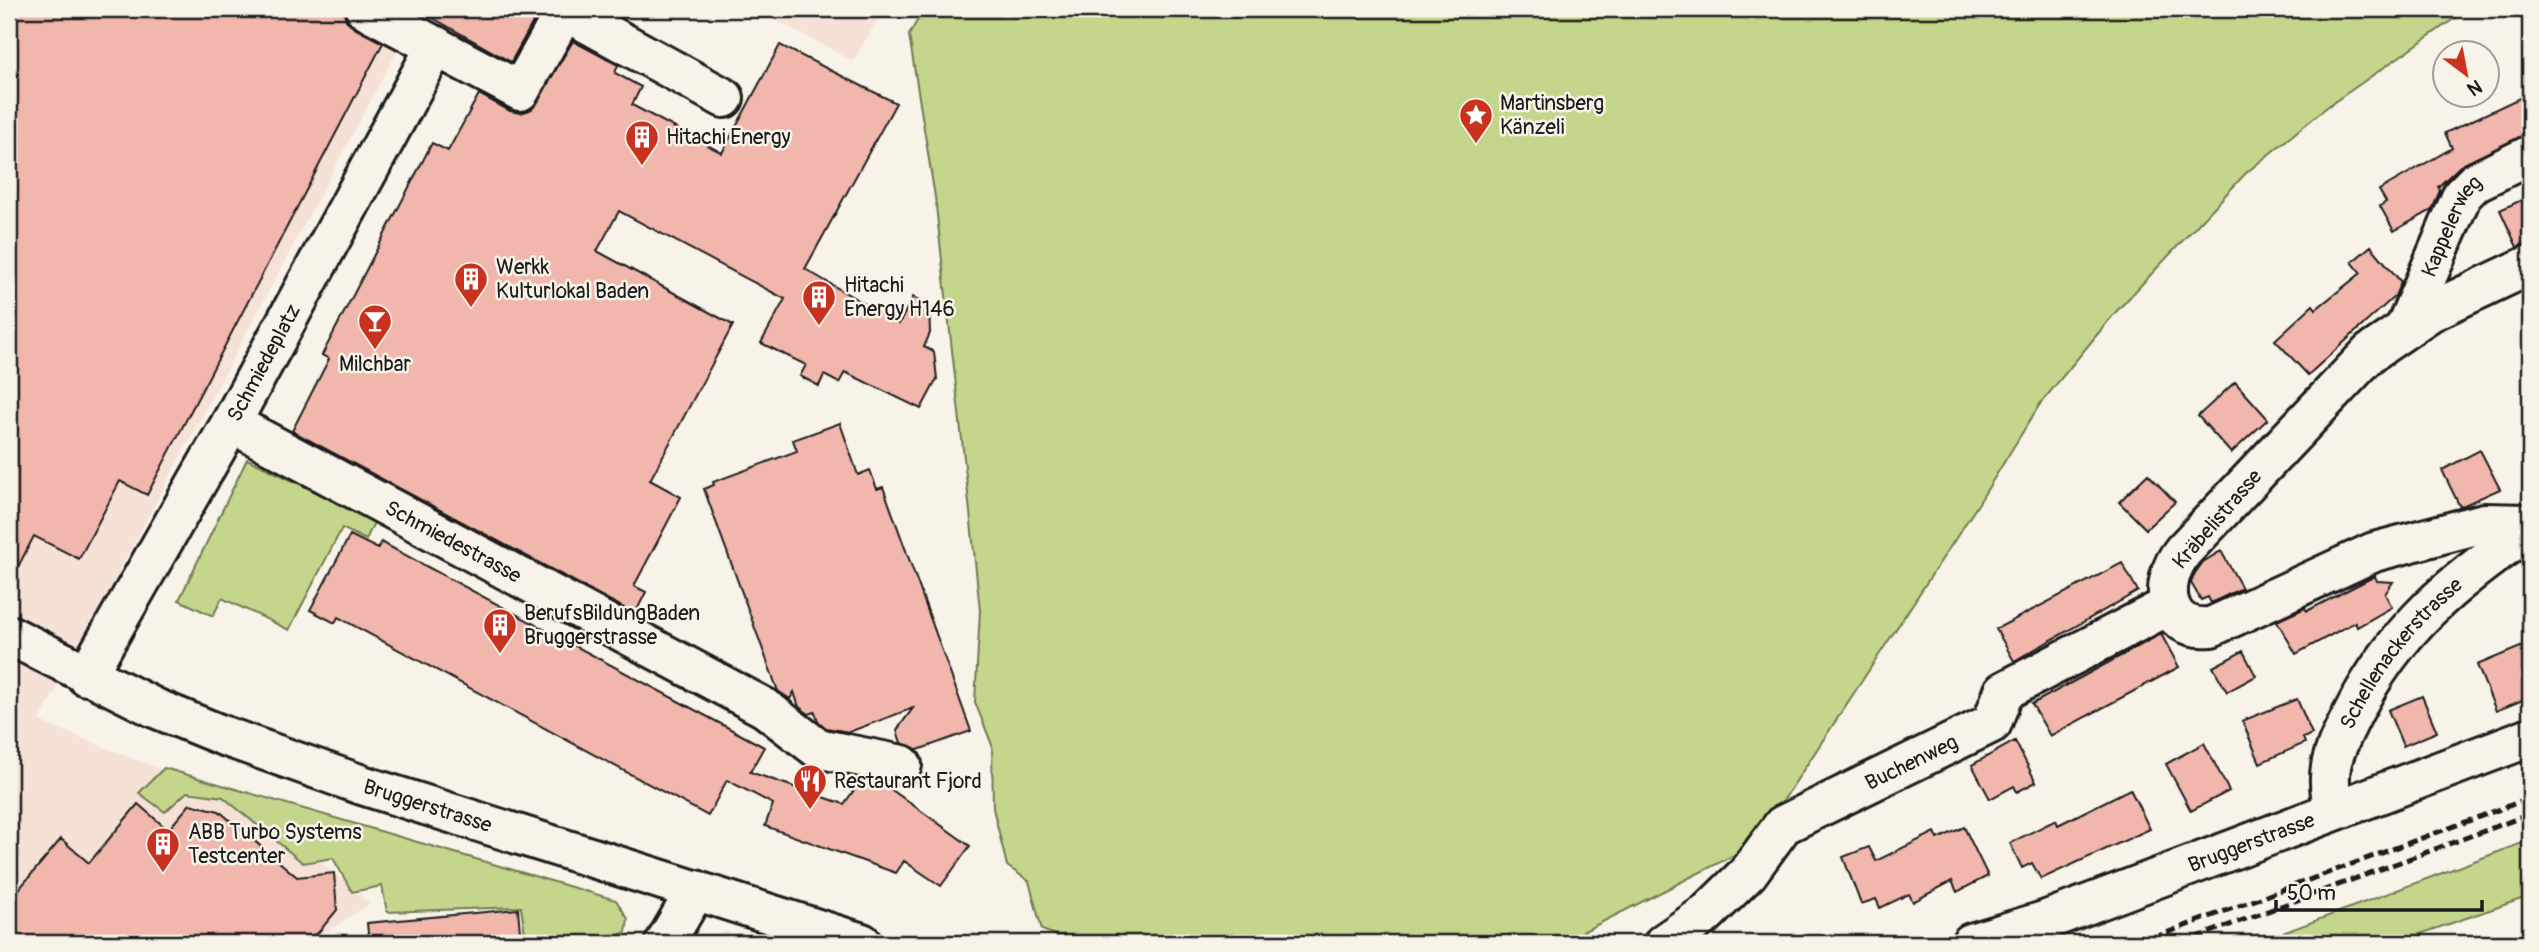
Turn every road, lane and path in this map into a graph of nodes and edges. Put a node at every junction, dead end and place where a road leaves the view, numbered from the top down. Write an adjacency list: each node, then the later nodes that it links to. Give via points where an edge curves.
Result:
1 (365, 9): 3 (street)
2 (565, 10): 3 (street, via 520,91); 4 (street)
3 (436, 46): 8 (street, Schmiedeplatz)
4 (724, 98)
5 (2530, 155): 7 (street, Kappelerweg, via 2474,182 2462,195)
6 (2530, 265): 7 (street, Kräbelistrasse)
7 (2406, 326): 10 (street, Kräbelistrasse, via 2352,370 2183,551 2168,576)
8 (231, 423): 12 (street, Schmiedeplatz); 14 (street, Schmiedestrasse, via 765,708 810,744)
9 (2530, 526): 10 (street, via 2484,523 2374,552 2211,627 2185,621); 15 (street, Schellenackerstrasse, via 2426,609 2377,669 2330,762 2328,784)
10 (2170, 605): 19 (street, Buchenweg, via 2004,691 1992,723 1783,825 1748,873 1706,914)
11 (9, 635): 12 (street, Bruggerstrasse)
12 (86, 676): 16 (street, Bruggerstrasse, via 239,742)
13 (2530, 737): 15 (street, Bruggerstrasse)
14 (902, 765)
15 (2334, 809): 20 (street, Bruggerstrasse, via 2044,921)
16 (696, 890): 17 (street); 18 (street, Bruggerstrasse)
17 (665, 943)
18 (862, 943)
19 (1664, 943)
20 (1971, 943)

